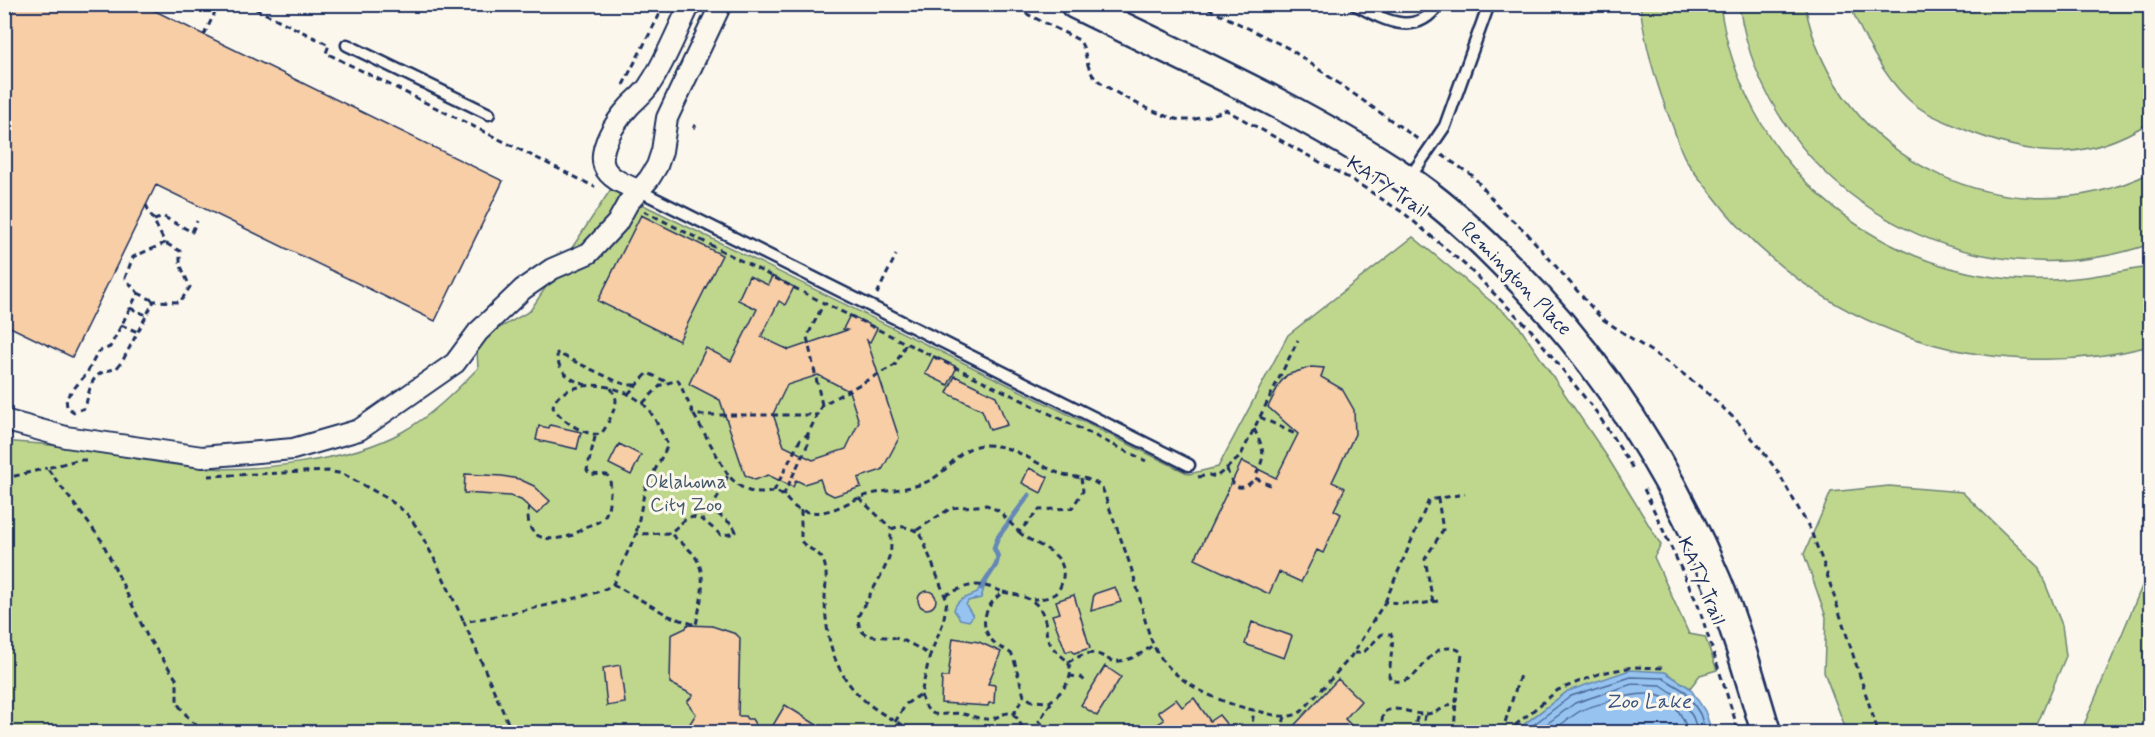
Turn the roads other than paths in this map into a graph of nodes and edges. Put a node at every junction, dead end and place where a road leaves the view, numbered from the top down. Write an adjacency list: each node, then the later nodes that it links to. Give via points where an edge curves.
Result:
1 (690, 4): 10 (street, via 650,85 626,110 602,154 604,168)
2 (721, 4): 10 (street, via 667,118 657,166)
3 (1075, 4): 9 (main road, Remington Place, via 1282,104)
4 (1354, 4): 5 (lane, via 1403,24 1429,17)
5 (1438, 4)
6 (1489, 4): 9 (lane, via 1445,126)
7 (347, 45): 8 (lane)
8 (489, 114)
9 (1407, 180): 13 (main road, Remington Place, via 1443,206 1522,280 1569,332 1622,403 1665,474 1706,557 1737,636)
10 (633, 196): 11 (street, via 617,223 589,253 552,269 523,289 478,332 454,363 359,430 293,449 202,457 66,437); 12 (lane, via 871,305)
11 (4, 420)
12 (1189, 465)
13 (1766, 732)

